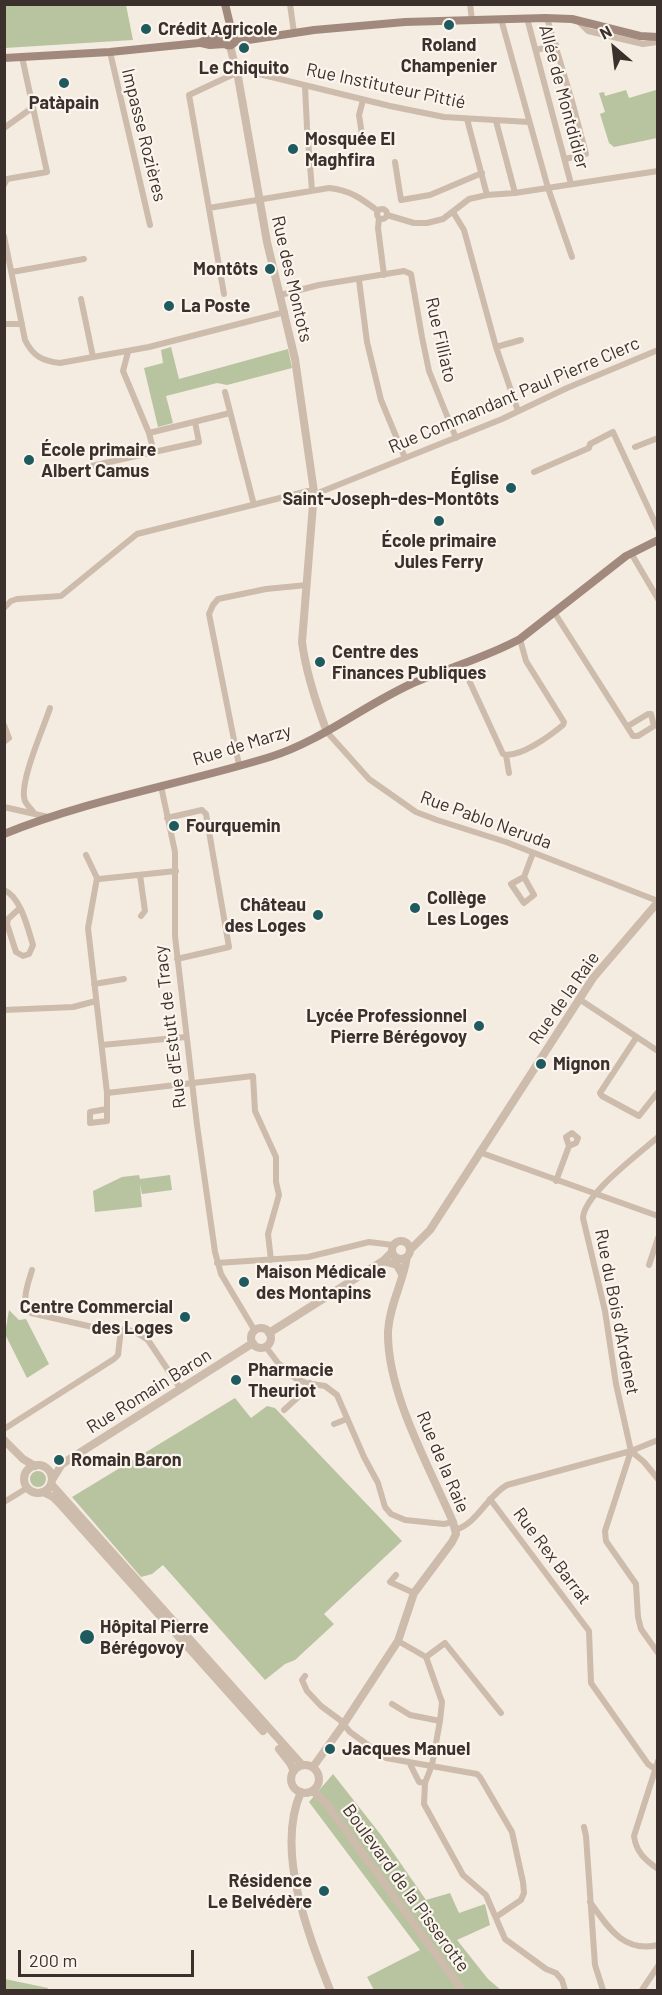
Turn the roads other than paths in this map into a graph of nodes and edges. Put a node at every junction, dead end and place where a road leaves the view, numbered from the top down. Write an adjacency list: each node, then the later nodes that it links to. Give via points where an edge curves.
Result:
1 (225, 4): 10 (main road, via 231,25)
2 (290, 4): 9 (street)
3 (470, 4): 7 (street)
4 (527, 18): 5 (main road); 6 (main road); 13 (street, Allée de Montdidier)
5 (547, 18): 8 (main road); 12 (street)
6 (501, 19): 7 (main road); 23 (street)
7 (472, 20): 9 (main road)
8 (578, 21): 11 (main road); 11 (street, via 588,31 643,44)
9 (294, 33): 10 (main road)
10 (230, 40): 14 (main road); 17 (street, Rue des Montots)
11 (657, 41)
12 (556, 45): 13 (street); 26 (street, via 586,154)
13 (536, 50): 26 (street, Allée de Montdidier)
14 (110, 52): 15 (main road); 42 (street, Impasse Rozières)
15 (22, 57): 16 (main road); 20 (street)
16 (4, 58)
17 (238, 73): 18 (street, Rue Instituteur Pittié); 36 (street, Rue des Montots); 37 (street, via 189,95)
18 (305, 86): 19 (street, Rue Instituteur Pittié); 33 (street)
19 (363, 100): 21 (street, Rue Instituteur Pittié); 25 (street, via 359,115)
20 (32, 108): 24 (street); 30 (street, via 47,172)
21 (467, 119): 22 (street, Rue Instituteur Pittié); 29 (street)
22 (496, 121): 23 (street, Rue Instituteur Pittié); 34 (street)
23 (529, 122): 32 (street)
24 (4, 128)
25 (362, 135)
26 (565, 159): 31 (street, Allée de Montdidier)
27 (395, 162): 29 (street, via 401,200 430,195)
28 (657, 171): 31 (street)
29 (482, 173): 35 (street)
30 (5, 182)
31 (572, 184): 32 (street)
32 (548, 188): 34 (street); 44 (street)
33 (312, 190): 36 (street); 38 (street, via 343,189)
34 (516, 194): 35 (street)
35 (487, 195): 39 (street, via 469,199)
36 (259, 199): 37 (street); 50 (street, Rue des Montots)
37 (208, 208): 49 (street)
38 (378, 211): 40 (street, via 384,210); 41 (street)
39 (453, 212): 40 (street, via 443,219 414,224); 56 (street, via 464,230)
40 (387, 215): 41 (street)
41 (379, 219): 47 (street)
42 (150, 225)
43 (4, 236): 46 (street)
44 (572, 257)
45 (84, 259): 46 (street)
46 (12, 272): 54 (street)
47 (384, 275): 48 (street); 65 (street, Rue Filliato, via 404,271 411,274 429,371)
48 (358, 280): 50 (street); 69 (street, via 381,400)
49 (224, 294)
50 (280, 295): 52 (street, Rue des Montots)
51 (81, 299): 59 (street)
52 (285, 312): 58 (street); 72 (street, Rue des Montots)
53 (4, 324): 54 (street)
54 (22, 324): 59 (street, via 25,340 37,357 60,363)
55 (521, 340): 56 (street)
56 (496, 347): 61 (street)
57 (657, 350): 61 (street, Rue Commandant Paul Pierre Clerc)
58 (128, 352): 59 (street); 64 (street, via 123,371)
59 (93, 357)
60 (225, 392): 62 (street)
61 (518, 411): 65 (street, Rue Commandant Paul Pierre Clerc)
62 (230, 412): 63 (street); 73 (street)
63 (195, 422): 64 (street); 68 (street, via 199,442)
64 (149, 433): 68 (street)
65 (456, 438): 69 (street, Rue Commandant Paul Pierre Clerc)
66 (657, 438): 67 (street)
67 (635, 447)
68 (154, 453): 70 (street)
69 (405, 458): 72 (street, Rue Commandant Paul Pierre Clerc)
70 (78, 469)
71 (534, 472): 74 (street, via 589,448 613,432)
72 (314, 492): 73 (street, Rue Commandant Paul Pierre Clerc); 77 (street, Rue des Montots)
73 (254, 504): 79 (street, Rue Commandant Paul Pierre Clerc, via 137,534 61,596 17,599)
74 (657, 529)
75 (657, 540): 76 (main road, Rue de Marzy)
76 (631, 553): 78 (street); 80 (main road, Rue de Marzy)
77 (307, 585): 86 (street, Rue des Montots, via 304,660); 89 (street, via 218,599 209,614)
78 (657, 599)
79 (4, 608)
80 (554, 612): 81 (main road, Rue de Marzy); 85 (street)
81 (520, 639): 82 (main road, Rue de Marzy); 88 (street, via 526,661 564,722 545,739)
82 (462, 665): 86 (main road, Rue de Marzy, via 412,684); 88 (street)
83 (50, 708): 92 (street, via 29,768)
84 (4, 725): 87 (street, via 9,738)
85 (628, 726)
86 (327, 732): 89 (main road, Rue de Marzy, via 272,756); 99 (street, Rue Pablo Neruda, via 369,779 416,812)
87 (4, 742)
88 (506, 755): 90 (street)
89 (238, 765): 91 (main road, Rue de Marzy)
90 (509, 773)
91 (161, 786): 96 (main road, Rue de Marzy); 97 (street, Rue d'Estutt de Tracy)
92 (26, 802): 94 (street); 95 (street)
93 (4, 807): 94 (street)
94 (21, 810): 95 (street)
95 (34, 813): 96 (street)
96 (48, 818): 98 (main road, Rue de Marzy)
97 (168, 818): 101 (street, Rue d'Estutt de Tracy); 109 (street, via 202,810 206,814 229,947)
98 (4, 834)
99 (533, 853): 103 (street); 106 (street, Rue Pablo Neruda)
100 (86, 855): 104 (street)
101 (176, 871): 102 (street); 109 (street, Rue d'Estutt de Tracy)
102 (140, 874): 104 (street); 108 (street, via 145,911)
103 (524, 877)
104 (97, 878): 111 (street, via 88,928)
105 (4, 890): 107 (street)
106 (657, 902): 112 (street, Rue de la Raie)
107 (20, 908): 107 (street, via 33,945 29,954 23,956 16,952 7,924)
108 (141, 916)
109 (177, 959): 115 (street, Rue d'Estutt de Tracy)
110 (124, 979): 111 (street)
111 (94, 984): 113 (street)
112 (579, 999): 116 (street); 125 (street, Rue de la Raie)
113 (96, 1001): 114 (street, via 73,1007); 117 (street)
114 (4, 1010)
115 (186, 1037): 117 (street); 119 (street, Rue d'Estutt de Tracy)
116 (636, 1038): 118 (street); 120 (street, via 600,1093 639,1116)
117 (102, 1045): 121 (street)
118 (657, 1049)
119 (193, 1084): 121 (street); 133 (street, via 253,1076 255,1111 276,1157 279,1195 268,1234); 136 (street, Rue d'Estutt de Tracy)
120 (657, 1092)
121 (108, 1093): 122 (street)
122 (107, 1109)
123 (657, 1137): 127 (street, Rue du Bois d'Ardenet)
124 (569, 1146): 126 (street)
125 (479, 1152): 126 (street); 129 (street, Rue de la Raie)
126 (556, 1181): 127 (street)
127 (597, 1194): 128 (street); 152 (street, Rue du Bois d'Ardenet, via 588,1202 583,1218)
128 (657, 1216)
129 (423, 1237): 131 (street); 132 (street, Rue de la Raie)
130 (657, 1238): 135 (street)
131 (406, 1242): 132 (street); 132 (street, via 400,1240)
132 (399, 1253): 133 (street, via 369,1242 308,1257); 134 (street, Rue de la Raie); 138 (street)
133 (271, 1260): 136 (street)
134 (383, 1261): 138 (street); 141 (street)
135 (649, 1265)
136 (218, 1266): 140 (street)
137 (32, 1270): 139 (street, via 25,1300 31,1313 98,1328)
138 (403, 1271): 163 (street, Rue de la Raie, via 390,1314 391,1370)
139 (121, 1329): 145 (street, via 148,1340); 149 (street, via 114,1359)
140 (255, 1331): 141 (street); 142 (street)
141 (269, 1333): 143 (street)
142 (253, 1343): 143 (street); 145 (street, Rue Romain Baron)
143 (266, 1347): 144 (street, via 287,1372)
144 (310, 1383): 146 (street); 147 (street, via 325,1386 337,1395)
145 (180, 1388): 154 (street, Rue Romain Baron)
146 (284, 1410)
147 (347, 1419): 148 (street); 163 (street, via 388,1511 405,1520)
148 (334, 1424)
149 (4, 1429)
150 (4, 1440): 153 (street)
151 (657, 1440): 152 (street)
152 (631, 1450): 157 (street); 161 (street, via 507,1485); 167 (street, via 605,1531 606,1542 636,1584 641,1629)
153 (14, 1451): 155 (street); 156 (street)
154 (62, 1464): 155 (street, Rue Romain Baron); 158 (street, Rue Romain Baron)
155 (39, 1466): 156 (street, via 28,1470); 158 (street, via 50,1472)
156 (24, 1477): 159 (street)
157 (657, 1479)
158 (51, 1482): 160 (street); 176 (street)
159 (27, 1488): 160 (street, via 34,1493); 162 (street)
160 (43, 1492): 180 (street, via 61,1505)
161 (490, 1499): 163 (street, via 465,1527); 179 (street, Rue Rex Barrat, via 589,1631 591,1683 648,1764)
162 (4, 1502)
163 (454, 1526): 165 (street, Rue de la Raie, via 452,1542)
164 (396, 1575): 165 (street, via 390,1582)
165 (414, 1593): 166 (street, Rue de la Raie)
166 (398, 1641): 168 (street); 173 (street, Rue de la Raie)
167 (657, 1653)
168 (426, 1657): 171 (street, via 445,1642); 172 (street, via 442,1702)
169 (306, 1676): 173 (street, via 302,1680 307,1691)
170 (392, 1704): 172 (street, via 410,1715)
171 (501, 1713)
172 (440, 1721): 177 (street)
173 (343, 1725): 175 (street, via 387,1758); 178 (street, Rue de la Raie)
174 (657, 1761): 179 (street)
175 (409, 1762): 177 (street); 182 (street, via 419,1782)
176 (302, 1765): 178 (street); 180 (street)
177 (432, 1765): 182 (street); 188 (street, via 477,1774 512,1832 524,1893 517,1903)
178 (313, 1767): 183 (street, via 319,1775)
179 (655, 1768): 181 (street)
180 (294, 1771): 184 (street, via 292,1782)
181 (655, 1777): 186 (street, via 634,1836 635,1846)
182 (425, 1783): 188 (street, via 424,1804 463,1875 486,1894)
183 (315, 1788): 184 (street); 192 (street, Boulevard de la Pisserotte)
184 (301, 1792): 191 (street, via 291,1834 294,1872 302,1915)
185 (584, 1827): 187 (street)
186 (657, 1869)
187 (590, 1902): 189 (street, via 612,1931 627,1943 640,1947); 194 (street, via 595,1965)
188 (496, 1917): 193 (street, via 506,1939 546,1970 556,1973)
189 (657, 1945)
190 (657, 1966): 195 (street)
191 (330, 1990)
192 (462, 1990)
193 (565, 1990)
194 (603, 1990)
195 (642, 1990)

